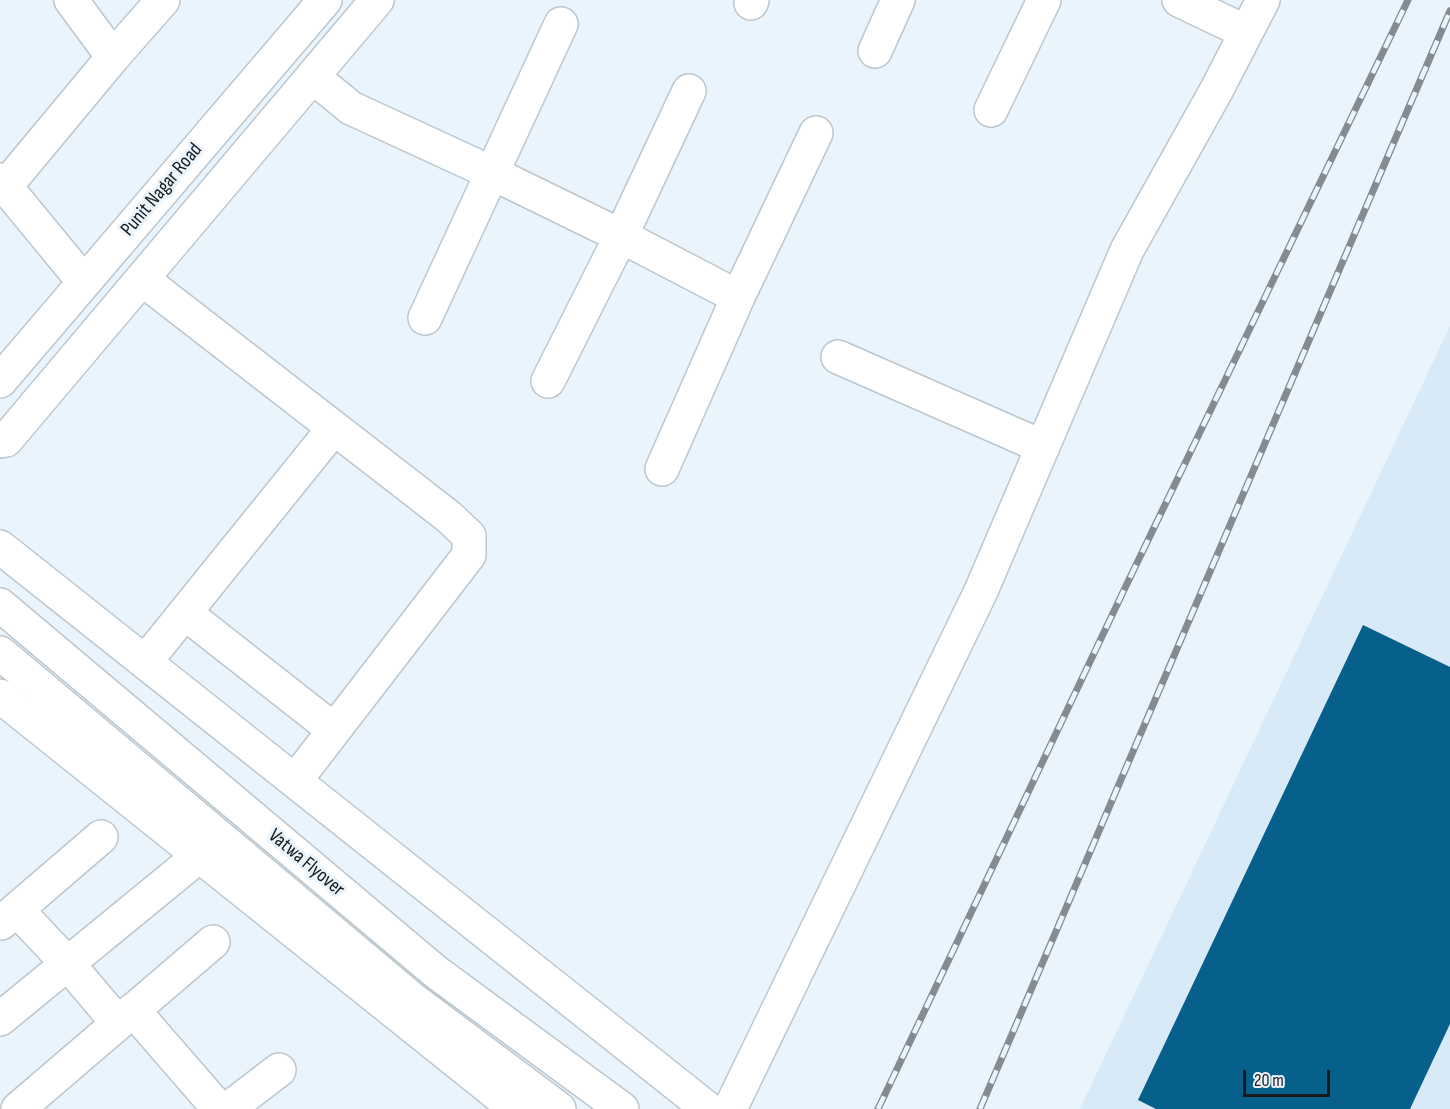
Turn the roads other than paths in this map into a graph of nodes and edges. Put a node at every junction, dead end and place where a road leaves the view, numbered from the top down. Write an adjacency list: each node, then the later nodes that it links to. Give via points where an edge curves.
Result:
1 (71, 0): 12 (street)
2 (163, 0): 12 (street)
3 (325, 0): 21 (street, Punit Nagar Road)
4 (377, 0): 13 (street)
5 (898, 0): 11 (street)
6 (1044, 0): 15 (street)
7 (1179, 0): 10 (street)
8 (1263, 0): 10 (street)
9 (561, 24): 17 (street)
10 (1246, 32): 29 (street, via 1127,250)
11 (875, 51)
12 (113, 57): 18 (street)
13 (313, 77): 17 (street, via 351,108); 20 (street)
14 (689, 91): 19 (street)
15 (991, 111)
16 (816, 133): 22 (street)
17 (492, 173): 19 (street); 23 (street)
18 (3, 184): 21 (street)
19 (621, 236): 22 (street); 26 (street)
20 (142, 279): 27 (street); 28 (street, via 6,440)
21 (84, 282): 25 (street, Punit Nagar Road)
22 (738, 297): 30 (street)
23 (425, 318)
24 (838, 357): 29 (street)
25 (0, 381)
26 (548, 381)
27 (334, 428): 33 (street); 37 (street, via 469,536 469,555)
28 (0, 441)
29 (1043, 447): 54 (street, via 981,591)
30 (662, 469)
31 (0, 547): 35 (street)
32 (0, 605): 52 (street, Vatwa Flyover, via 436,972)
33 (185, 613): 35 (street); 37 (street)
34 (0, 653): 51 (street, Vatwa Flyover, via 412,999)
35 (145, 662): 38 (street)
36 (0, 696): 40 (street)
37 (334, 730): 38 (street)
38 (295, 781): 53 (street)
39 (101, 837): 41 (street)
40 (200, 856): 43 (street); 47 (street)
41 (9, 917): 43 (street)
42 (213, 942): 44 (street)
43 (67, 963): 44 (street); 45 (street)
44 (125, 1016): 48 (street); 49 (street)
45 (0, 1019)
46 (279, 1070): 50 (street)
47 (496, 1104)
48 (18, 1109)
49 (219, 1109)
50 (228, 1109)
51 (559, 1109)
52 (622, 1109)
53 (708, 1109)
54 (729, 1109)

